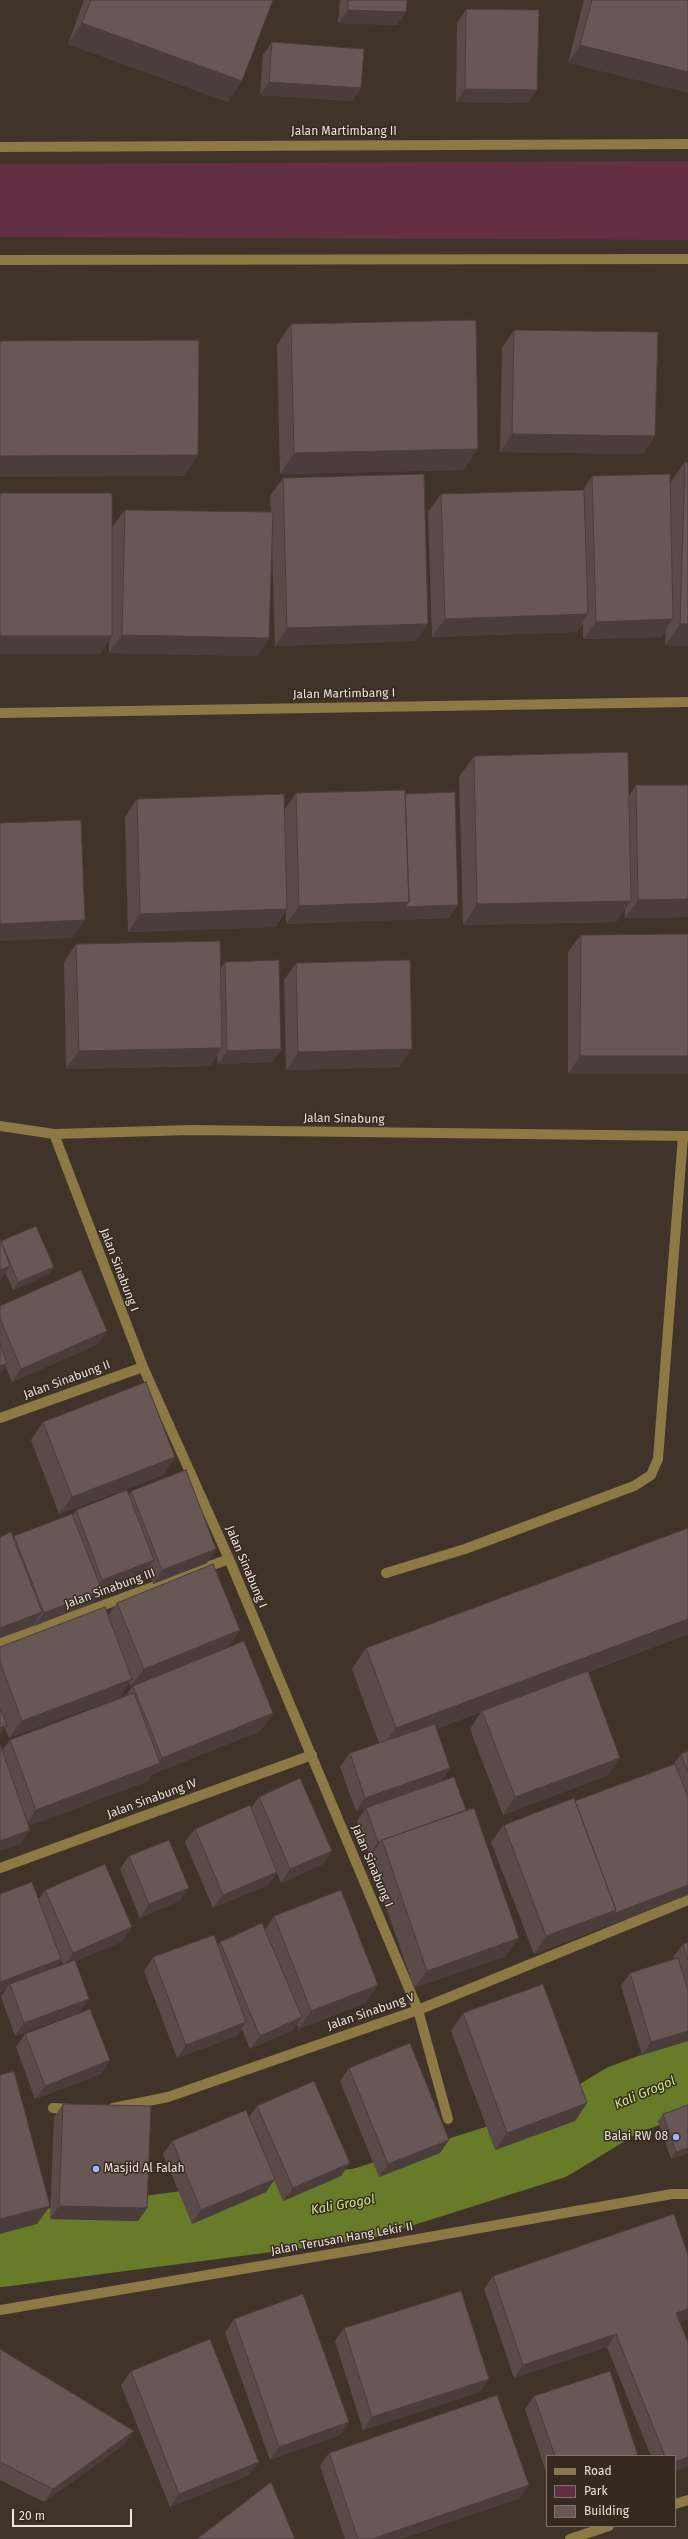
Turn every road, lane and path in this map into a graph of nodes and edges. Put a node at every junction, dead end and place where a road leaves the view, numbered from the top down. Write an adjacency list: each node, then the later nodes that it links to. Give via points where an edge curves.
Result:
1 (688, 144): 2 (street, Jalan Martimbang II)
2 (0, 147)
3 (0, 260): 4 (street)
4 (688, 260)
5 (688, 702): 6 (street, Jalan Martimbang I)
6 (0, 712)
7 (0, 1126): 8 (street, Jalan Sinabung)
8 (54, 1134): 9 (street, Jalan Sinabung, via 191,1130); 10 (street, Jalan Sinabung I)
9 (686, 1136): 13 (street, via 658,1459 651,1475 634,1486 465,1549)
10 (143, 1368): 11 (street, Jalan Sinabung II); 12 (street, Jalan Sinabung I)
11 (0, 1418)
12 (229, 1559): 14 (street, Jalan Sinabung III); 15 (street, Jalan Sinabung I)
13 (386, 1573)
14 (0, 1643)
15 (312, 1754): 16 (street, Jalan Sinabung IV); 18 (street, Jalan Sinabung I)
16 (0, 1868)
17 (688, 1900): 18 (street, Jalan Sinabung V)
18 (418, 2010): 21 (street, Jalan Sinabung V, via 168,2097); 22 (street, Jalan Sinabung I)
19 (53, 2108): 20 (street)
20 (84, 2110)
21 (99, 2110)
22 (448, 2118)
23 (688, 2194): 24 (street, Jalan Terusan Hang Lekir II, via 672,2194)
24 (0, 2310)
25 (688, 2500): 26 (street)
26 (676, 2504)
27 (606, 2527): 28 (street)
28 (570, 2539)

